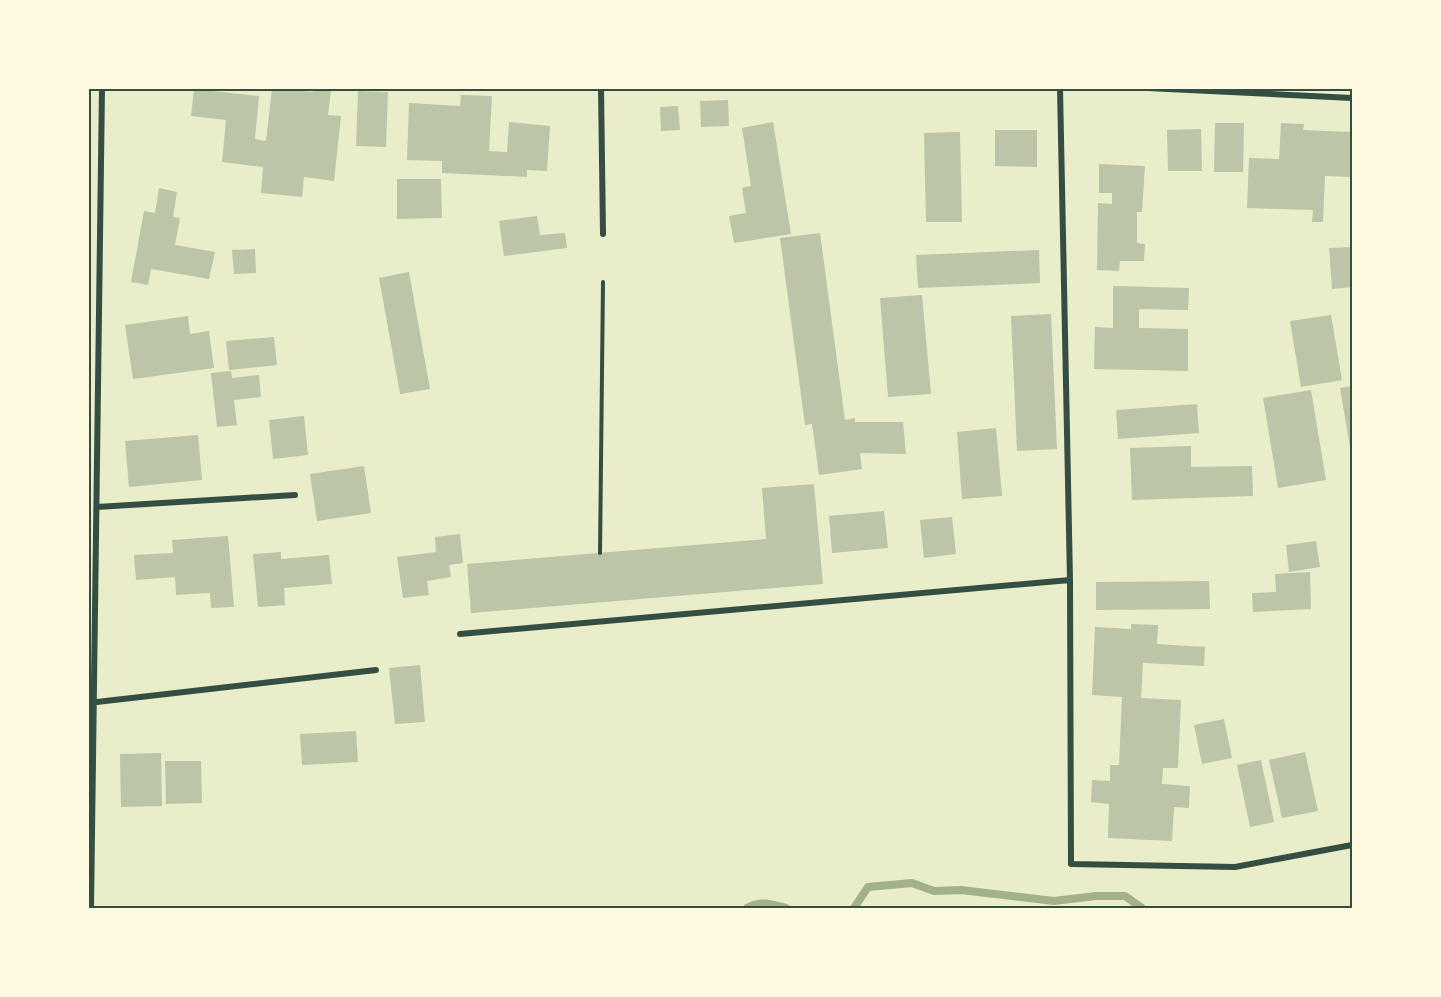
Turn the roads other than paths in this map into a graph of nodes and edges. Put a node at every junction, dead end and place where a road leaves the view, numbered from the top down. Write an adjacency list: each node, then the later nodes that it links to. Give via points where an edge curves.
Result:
1 (102, 88): 8 (street)
2 (601, 88): 6 (street)
3 (1060, 88): 9 (street)
4 (1147, 88): 5 (street)
5 (1353, 98)
6 (603, 234)
7 (295, 495): 8 (street)
8 (97, 507): 12 (street)
9 (1070, 580): 10 (street); 13 (street, via 1071,864 1235,867)
10 (460, 634)
11 (376, 670): 12 (street)
12 (91, 703): 14 (street)
13 (1353, 845)
14 (91, 909)

